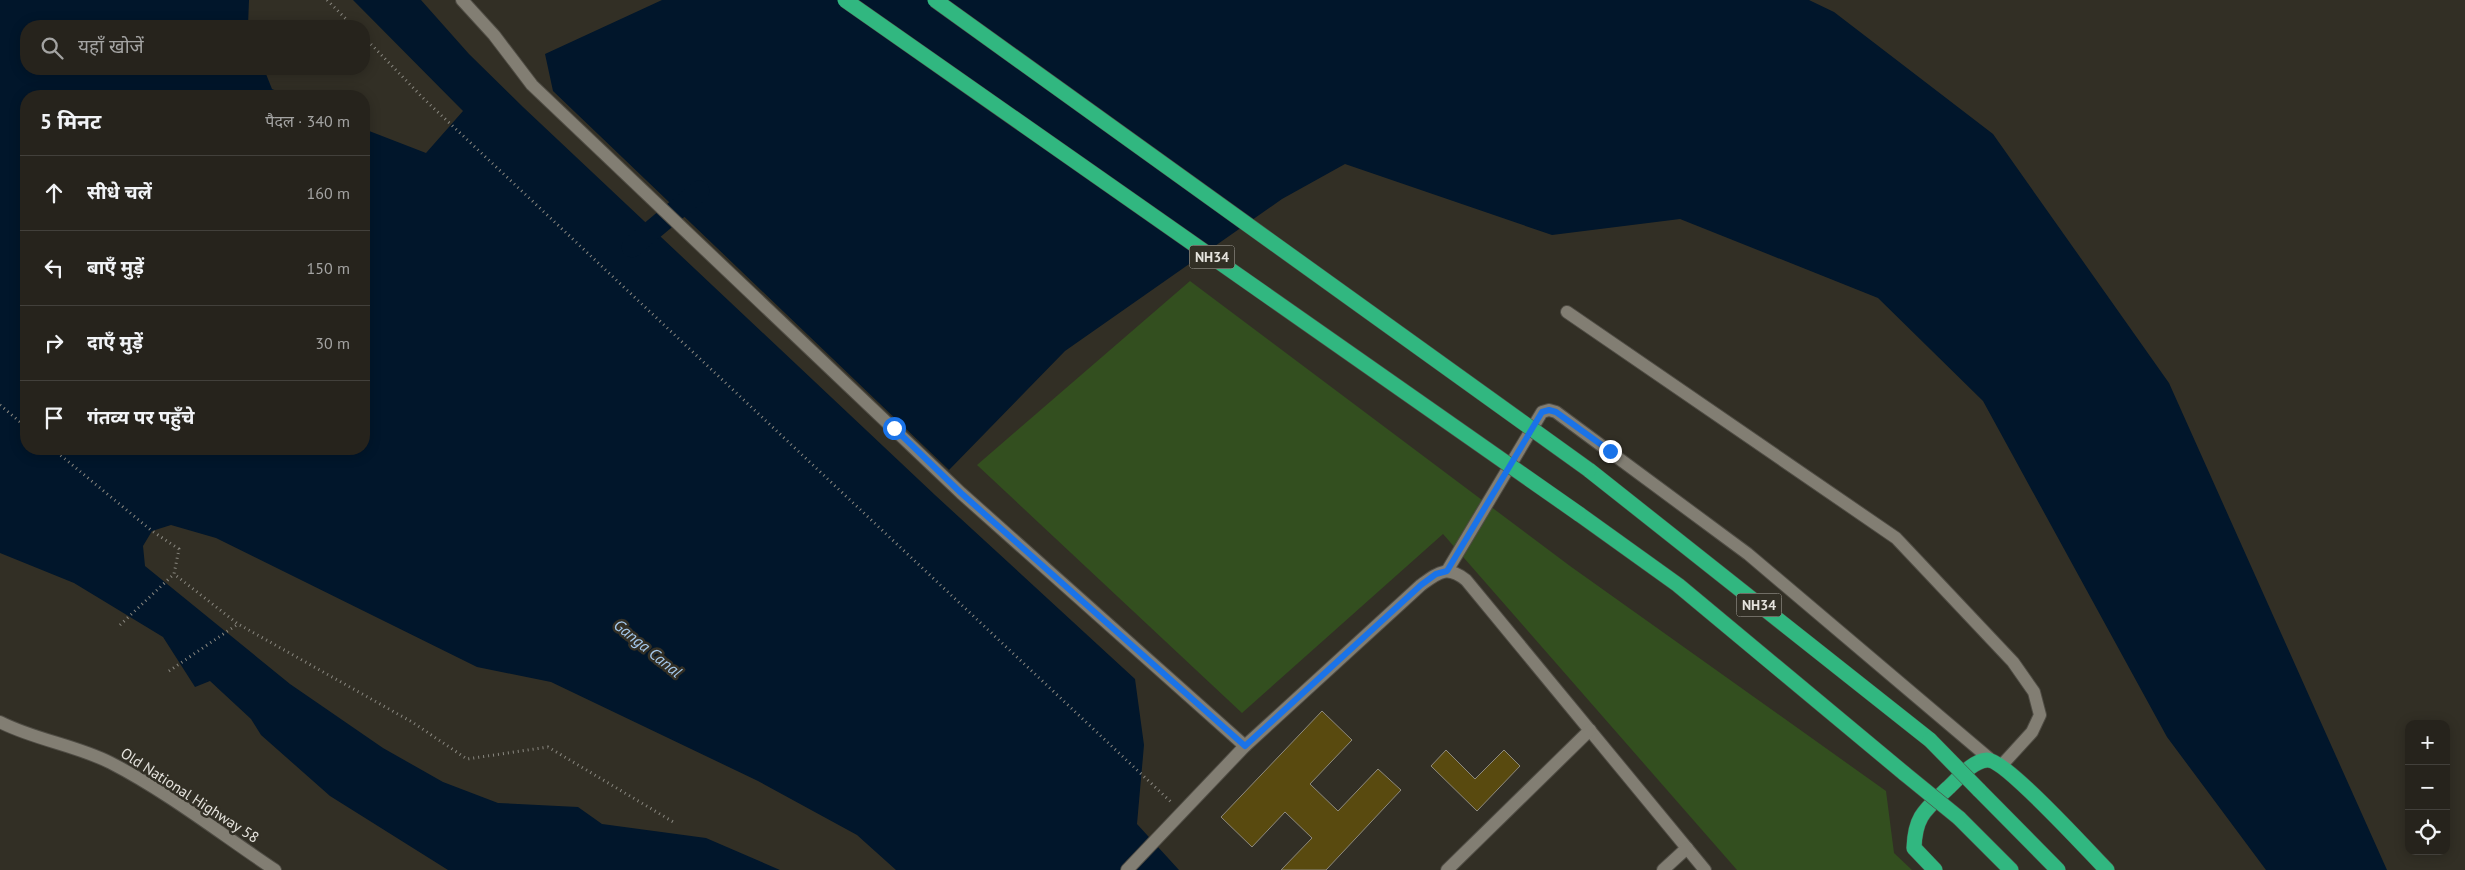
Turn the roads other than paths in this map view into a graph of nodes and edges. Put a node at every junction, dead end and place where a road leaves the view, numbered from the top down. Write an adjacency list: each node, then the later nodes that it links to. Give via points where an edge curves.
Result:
1 (462, 0): 8 (street, via 532,85 961,493)
2 (845, 0): 17 (highway, NH34, bridge, via 1678,585 1959,818)
3 (935, 0): 18 (highway, NH34, bridge, via 1588,470 1930,740)
4 (1567, 312): 9 (street, via 1896,538 2013,662 2034,692 2040,716 2032,732)
5 (1447, 571): 7 (street, via 1466,580); 8 (street, via 1436,574 1421,585); 9 (street, via 1542,412 1556,412 1748,554)
6 (0, 722): 11 (street, Old National Highway 58, via 22,733 109,762 140,779)
7 (1590, 730): 10 (street); 13 (street)
8 (1245, 746): 12 (street)
9 (1996, 763): 16 (highway, via 1979,761 1924,810 1915,829 1914,848); 19 (highway, via 2039,800)
10 (1687, 848): 14 (street); 15 (street)
11 (275, 870)
12 (1126, 870)
13 (1447, 870)
14 (1663, 870)
15 (1705, 870)
16 (1935, 870)
17 (2011, 870)
18 (2058, 870)
19 (2107, 870)

